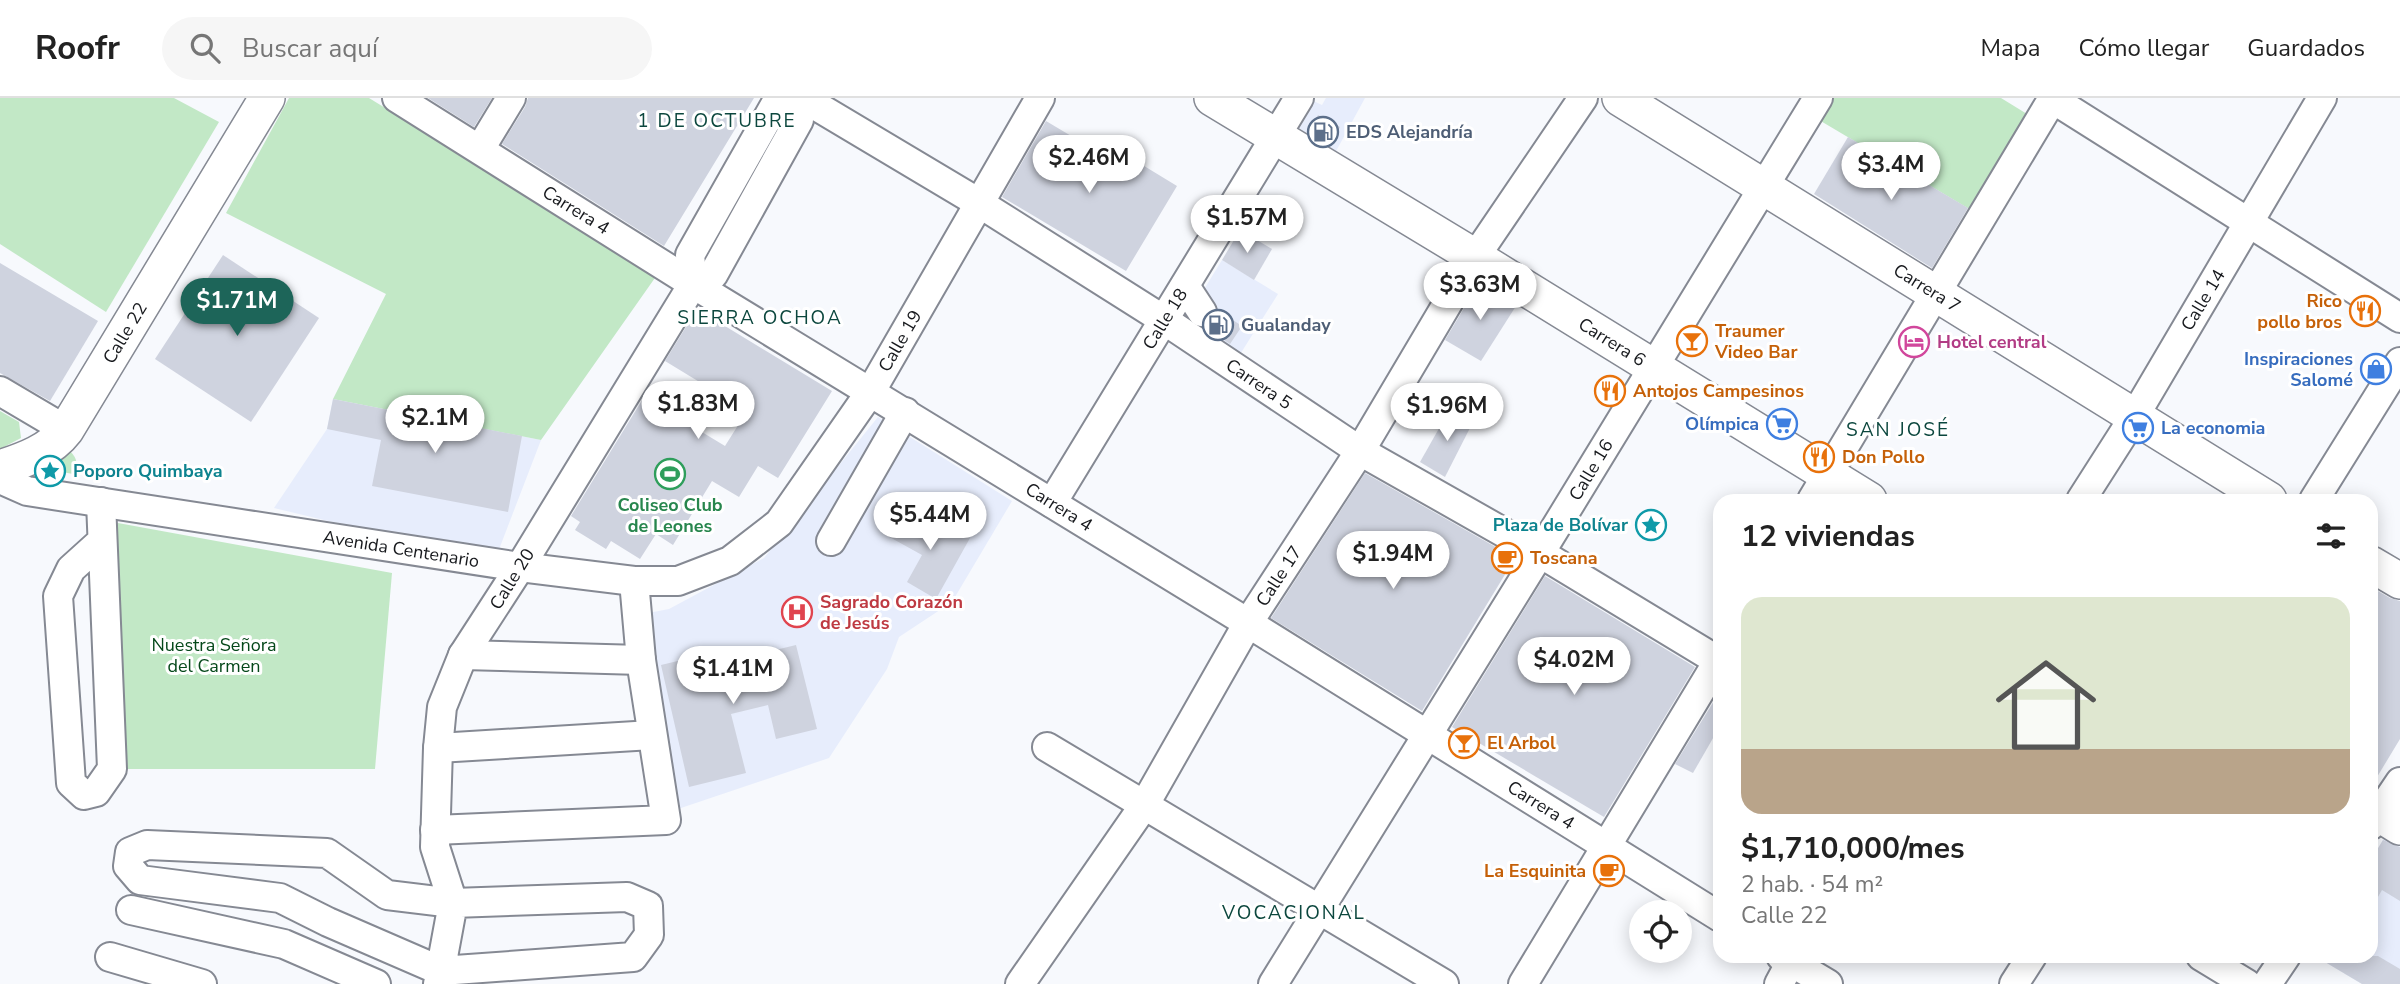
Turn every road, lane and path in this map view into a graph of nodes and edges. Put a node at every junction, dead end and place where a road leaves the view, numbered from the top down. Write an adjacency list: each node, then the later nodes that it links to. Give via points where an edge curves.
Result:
1 (267, 98): 35 (main road, Calle 22)
2 (397, 98): 16 (street, Carrera 4)
3 (511, 98): 16 (street)
4 (790, 98): 21 (street, via 775,105 690,255)
5 (797, 98): 21 (street, Calle 20, via 799,120 713,275)
6 (803, 98): 18 (street, Carrera 5)
7 (1040, 98): 18 (street, Calle 19)
8 (1212, 98): 15 (main road, Carrera 6)
9 (1299, 98): 15 (street, Calle 18)
10 (1583, 98): 20 (street, Calle 17)
11 (1620, 98): 17 (main road, Carrera 7)
12 (1818, 98): 17 (street, Calle 16)
13 (2052, 98): 19 (street); 23 (street)
14 (2322, 98): 19 (street, Calle 14)
15 (1275, 137): 20 (main road, Carrera 6); 22 (street, Calle 18)
16 (480, 149): 21 (street, Carrera 4)
17 (1764, 189): 23 (main road, Carrera 7); 30 (street, Calle 16)
18 (979, 203): 26 (street, Carrera 5); 32 (street, Calle 19)
19 (2249, 224): 25 (street); 34 (street, Calle 14)
20 (1475, 257): 30 (main road, Carrera 6); 36 (street, Calle 17)
21 (693, 284): 32 (street, Carrera 4); 50 (street, Calle 20)
22 (1185, 286): 24 (street); 26 (street, Calle 18)
23 (1936, 293): 34 (main road, Carrera 7); 39 (street)
24 (1202, 312)
25 (2400, 318)
26 (1164, 320): 29 (street, Carrera 5); 45 (street, Calle 18)
27 (1219, 340): 29 (street)
28 (2400, 362): 43 (street)
29 (1235, 368): 36 (street, Carrera 5)
30 (1653, 368): 39 (main road, Carrera 6); 48 (street, Calle 16)
31 (0, 391): 35 (street)
32 (871, 391): 33 (street, Carrera 4); 49 (street, Calle 19, via 779,523)
33 (905, 412): 45 (street, Carrera 4); 47 (street)
34 (2134, 417): 41 (street, Calle 14); 42 (main road, Carrera 7)
35 (66, 430): 37 (main road, Calle 22, via 29,459)
36 (1360, 451): 48 (street, Carrera 5); 54 (street, Calle 17)
37 (0, 468)
38 (0, 479): 44 (street, Avenida Centenario, via 27,491)
39 (1820, 488): 40 (main road, Carrera 6)
40 (1844, 494)
41 (2085, 494)
42 (2259, 494)
43 (2318, 494)
44 (101, 502): 46 (street); 50 (street, Avenida Centenario)
45 (1052, 503): 54 (street, Carrera 4)
46 (102, 541): 46 (street, via 112,769 96,792 84,795 71,783 58,596 71,569)
47 (831, 541)
48 (1540, 554): 56 (street, Carrera 5); 60 (street, Calle 16)
49 (730, 561): 52 (street, Avenida Centenario, via 678,581)
50 (520, 568): 52 (street, Avenida Centenario); 55 (street, Calle 20)
51 (2378, 568): 53 (main road)
52 (634, 581): 57 (street)
53 (2400, 582)
54 (1248, 623): 60 (street, Carrera 4); 64 (street, Calle 17)
55 (463, 655): 57 (street); 62 (street, Calle 20, via 442,706)
56 (1713, 657)
57 (641, 660): 59 (street)
58 (1713, 672): 67 (street)
59 (652, 735): 62 (street); 66 (street, via 667,816 663,821)
60 (1427, 735): 67 (street, Carrera 4); 69 (street, Calle 16)
61 (1047, 747): 64 (street)
62 (438, 748): 66 (street, Calle 20)
63 (2400, 782): 65 (street)
64 (1144, 804): 69 (street); 78 (street, Calle 17)
65 (2380, 819)
66 (435, 831): 68 (street, Calle 20, via 435,847)
67 (1607, 846): 71 (street, Carrera 4); 83 (street)
68 (453, 903): 77 (street); 77 (street, via 627,897 648,906 649,935 633,957); 77 (street, via 387,895 327,853 147,845 130,852 128,866 140,880 281,898)
69 (1319, 909): 81 (street, Calle 16); 82 (street)
70 (131, 910): 80 (street, via 284,944)
71 (1713, 913)
72 (110, 957): 79 (street)
73 (2028, 963): 85 (street)
74 (2212, 963): 86 (street)
75 (2281, 963): 87 (street)
76 (1786, 964): 84 (street)
77 (440, 978)
78 (1023, 983)
79 (202, 984)
80 (376, 984)
81 (1273, 984)
82 (1444, 984)
83 (1523, 984)
84 (1828, 984)
85 (2014, 984)
86 (2247, 984)
87 (2267, 984)

